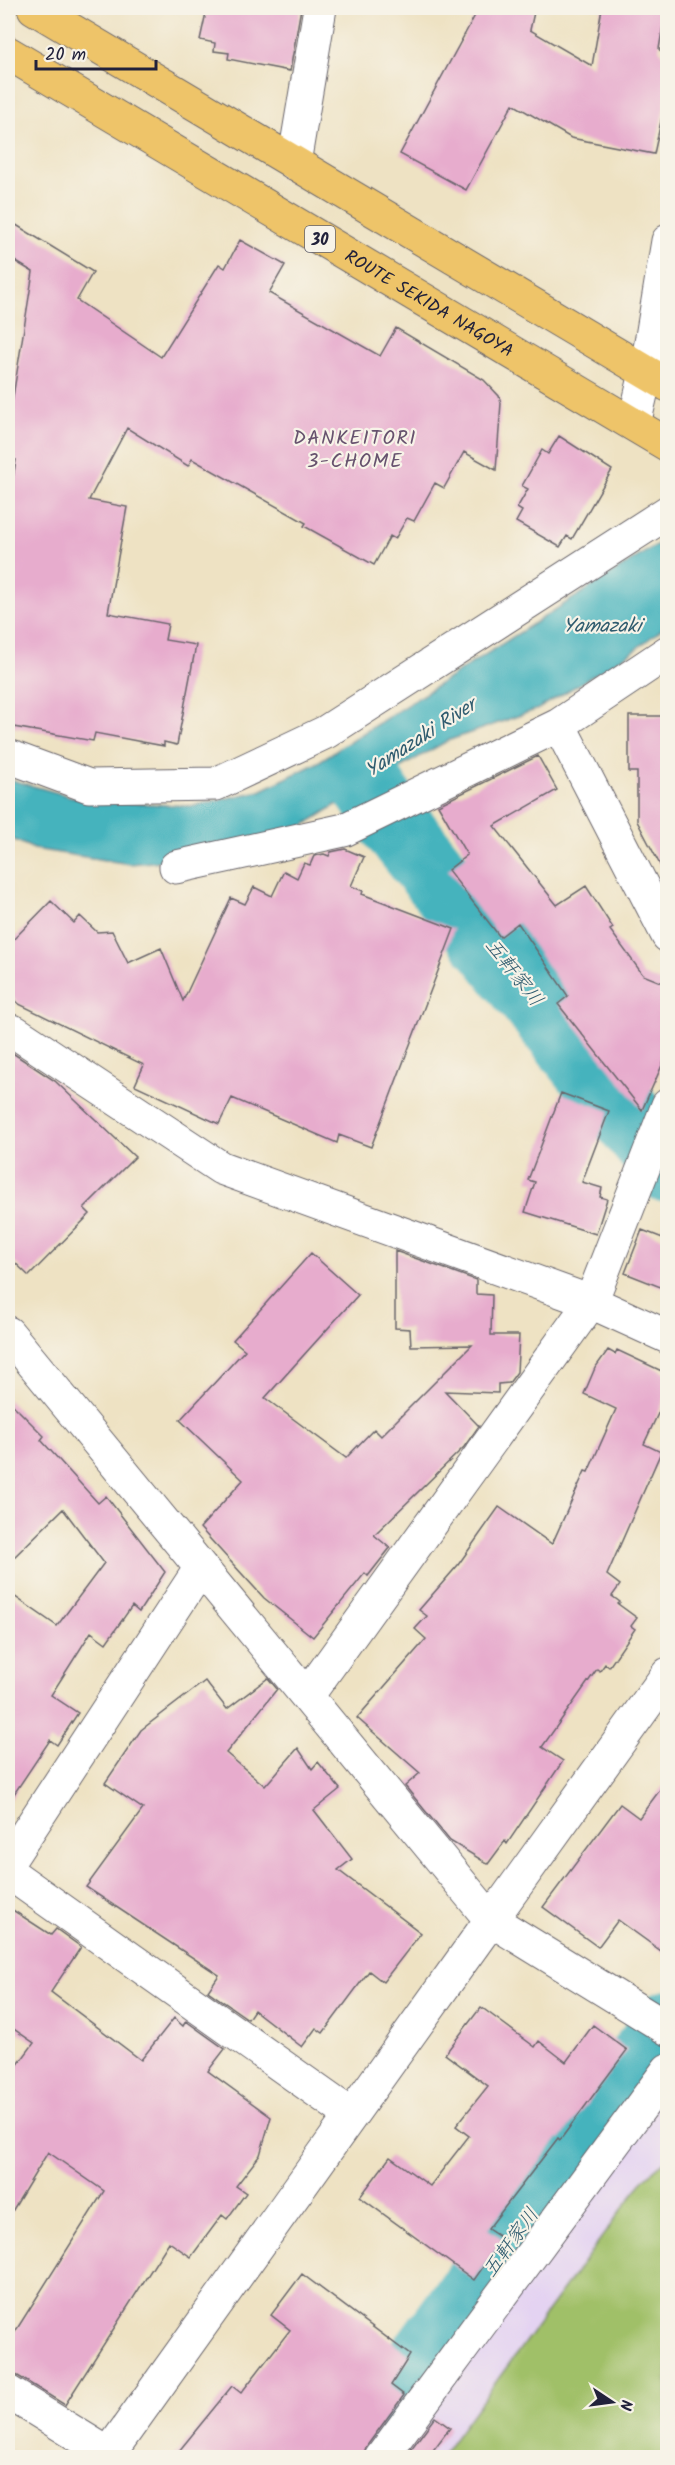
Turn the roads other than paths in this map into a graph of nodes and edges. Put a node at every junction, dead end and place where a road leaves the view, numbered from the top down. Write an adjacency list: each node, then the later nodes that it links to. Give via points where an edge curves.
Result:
1 (34, 8): 4 (main road)
2 (320, 8): 4 (street)
3 (8, 52): 7 (main road, ROUTE SEKIDA NAGOYA / 30)
4 (294, 163): 6 (main road)
5 (668, 241): 6 (street)
6 (657, 379): 7 (street)
7 (634, 424): 8 (main road, ROUTE SEKIDA NAGOYA / 30)
8 (668, 445)
9 (668, 512): 12 (street, via 326,732 216,784 89,786)
10 (668, 652): 11 (street)
11 (559, 725): 13 (street, via 344,830); 14 (street)
12 (8, 756)
13 (176, 867)
14 (668, 936)
15 (8, 1030): 17 (street, via 221,1168)
16 (668, 1105): 17 (street)
17 (591, 1302): 19 (street); 22 (street)
18 (8, 1333): 20 (street)
19 (668, 1337)
20 (200, 1569): 22 (street); 23 (street)
21 (668, 1674): 25 (street)
22 (306, 1696): 25 (street)
23 (8, 1862)
24 (8, 1872): 28 (street)
25 (491, 1920): 26 (street); 28 (street)
26 (660, 2024)
27 (668, 2070): 31 (street)
28 (351, 2115): 30 (street)
29 (8, 2392): 30 (street)
30 (110, 2456)
31 (381, 2457)

